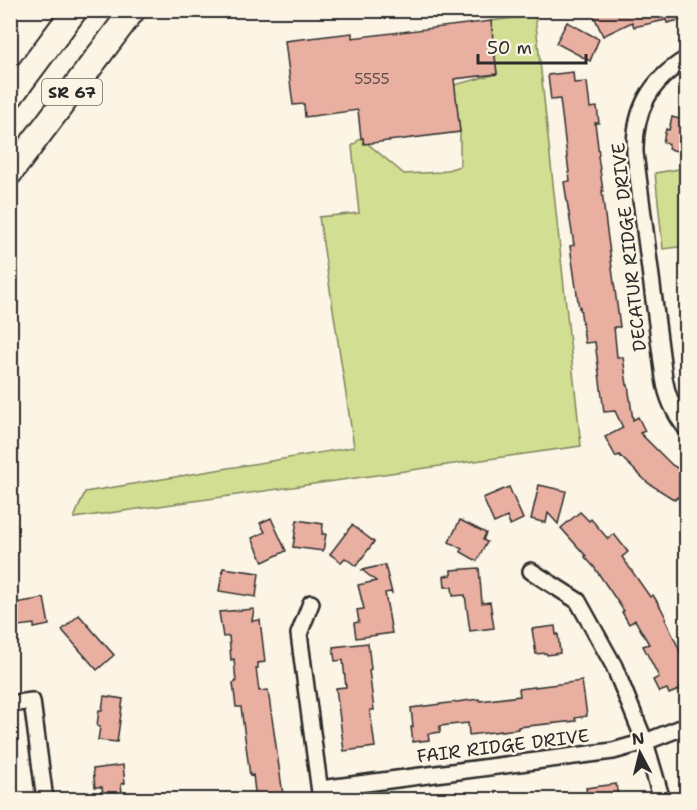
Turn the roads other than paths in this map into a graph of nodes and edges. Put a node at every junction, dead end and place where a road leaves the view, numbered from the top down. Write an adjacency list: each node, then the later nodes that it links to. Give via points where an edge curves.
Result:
1 (75, 10): 4 (main road, SR 67)
2 (133, 10): 5 (main road, SR 67)
3 (687, 58): 6 (street, DECATUR RIDGE DRIVE, via 651,90 641,110 635,137 666,390)
4 (10, 97)
5 (10, 173)
6 (687, 429)
7 (531, 571): 11 (street, via 578,601 614,666)
8 (311, 603): 12 (street, via 299,634)
9 (10, 704): 13 (street, via 32,701)
10 (687, 726): 11 (street, FAIR RIDGE DRIVE)
11 (645, 742): 12 (street, FAIR RIDGE DRIVE, via 613,751); 14 (street)
12 (321, 794)
13 (45, 800)
14 (662, 800)

